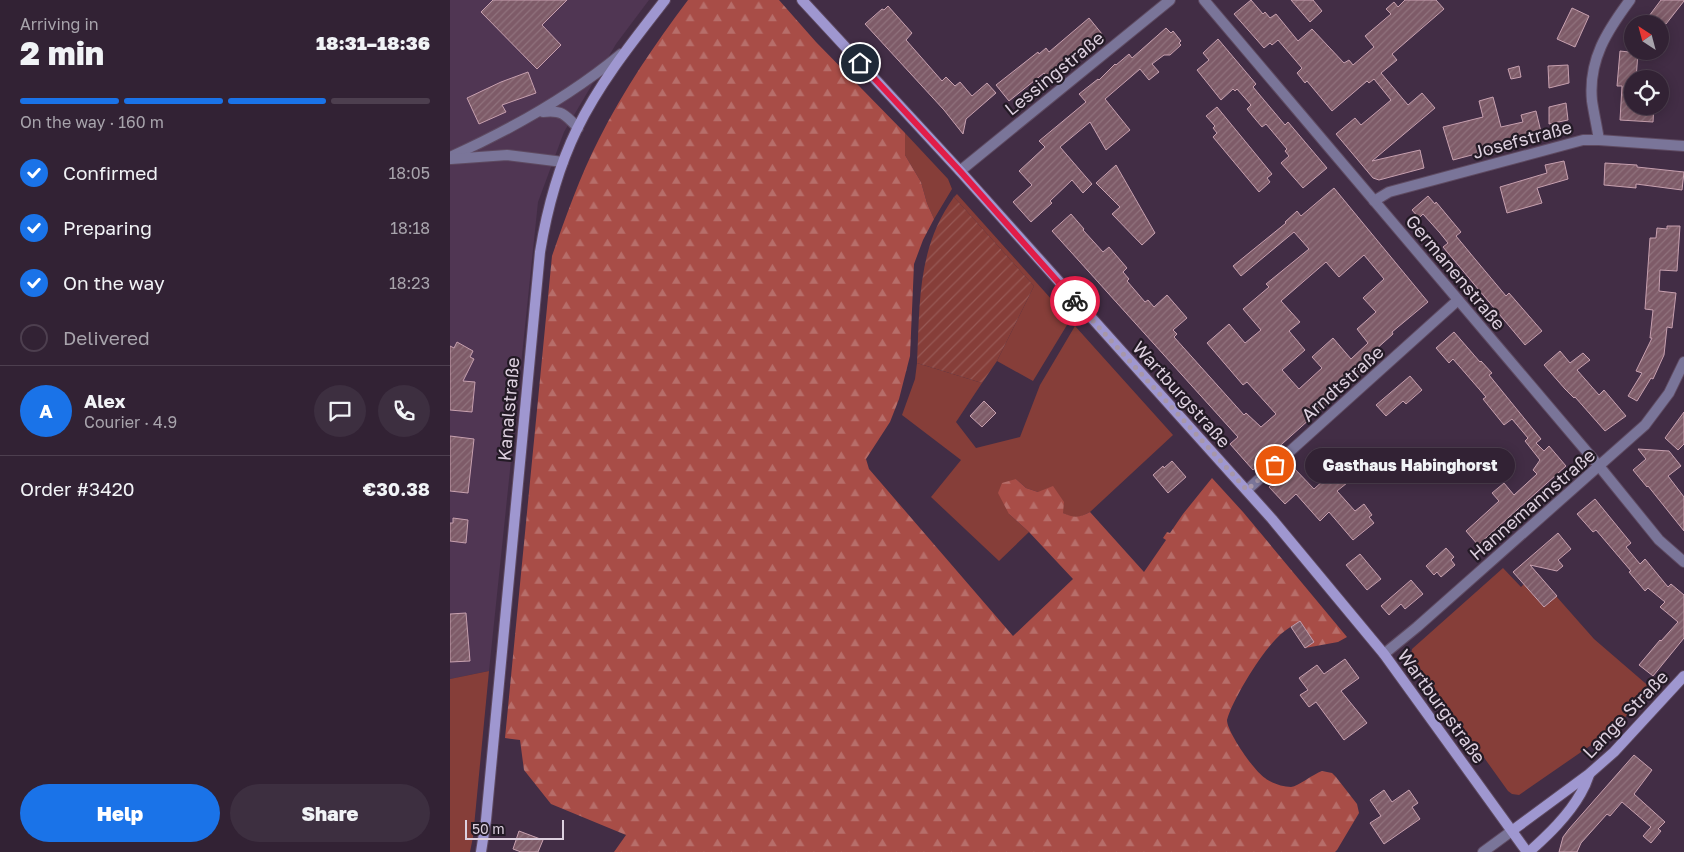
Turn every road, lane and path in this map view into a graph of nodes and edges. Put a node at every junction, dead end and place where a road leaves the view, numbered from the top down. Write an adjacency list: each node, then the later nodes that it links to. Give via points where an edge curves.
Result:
1 (665, 0): 6 (main road, Kanalstraße)
2 (802, 0): 13 (main road, Wartburgstraße)
3 (1170, 0): 13 (street, Lessingstraße)
4 (1204, 0): 14 (street, Germanenstraße)
5 (1630, 0): 9 (street, via 1605,36 1597,55 1592,100)
6 (626, 51): 7 (street); 8 (main road, Kanalstraße)
7 (540, 112): 8 (street, via 555,111 566,115); 11 (street)
8 (578, 128): 12 (main road, Kanalstraße)
9 (1599, 140): 10 (street, Josefstraße); 14 (street, Josefstraße, via 1583,140 1389,192)
10 (1684, 146)
11 (450, 158): 12 (street, via 507,155)
12 (563, 162): 24 (main road, Kanalstraße, via 549,203 540,252)
13 (960, 171): 18 (main road, Wartburgstraße)
14 (1374, 201): 15 (street, Germanenstraße)
15 (1458, 300): 17 (street, Germanenstraße); 18 (street, Arndtstraße)
16 (1684, 362): 17 (street, Hannemannstraße, via 1669,393 1652,417)
17 (1599, 466): 19 (street, Germanenstraße, via 1659,540); 20 (street, Hannemannstraße)
18 (1247, 490): 20 (main road, Wartburgstraße)
19 (1684, 562)
20 (1384, 654): 23 (main road, Wartburgstraße)
21 (1684, 676): 22 (main road, Lange Straße, via 1628,739)
22 (1590, 774): 23 (main road, Lange Straße); 26 (main road, Lange Straße, via 1581,793 1561,819)
23 (1513, 830): 25 (street); 26 (main road, Wartburgstraße)
24 (481, 852)
25 (1483, 852)
26 (1528, 852)

